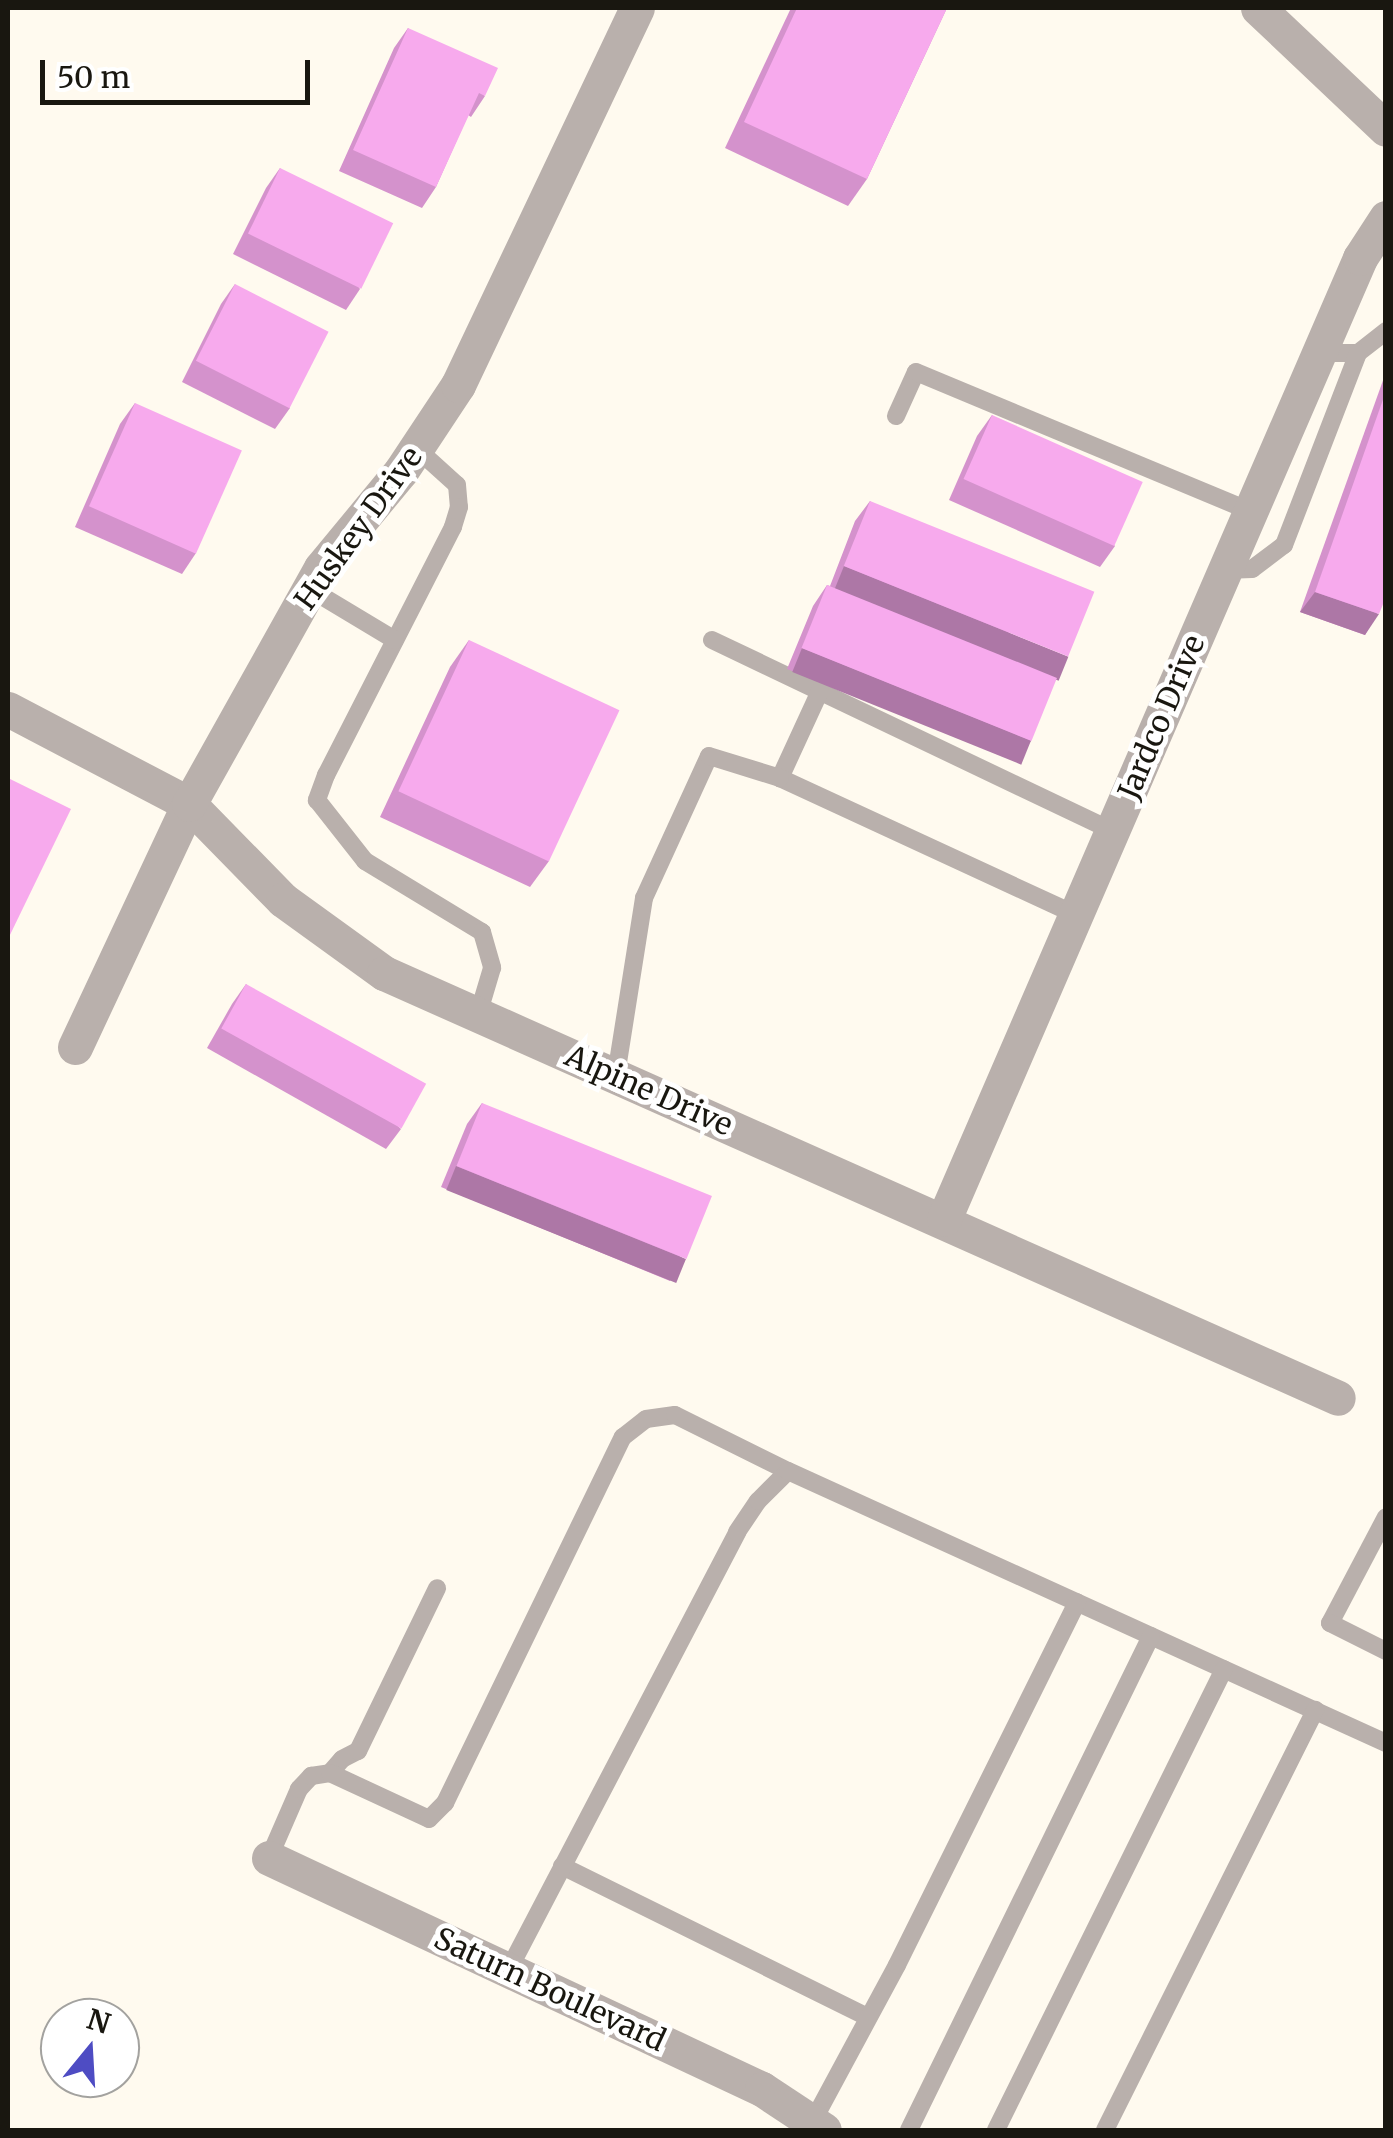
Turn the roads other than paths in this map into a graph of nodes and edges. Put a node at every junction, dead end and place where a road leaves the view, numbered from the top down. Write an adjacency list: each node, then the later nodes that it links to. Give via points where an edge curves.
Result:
1 (637, 8): 9 (street, Huskey Drive, via 458,384)
2 (1258, 8): 3 (street)
3 (1386, 129)
4 (1386, 218): 6 (street, Jardco Drive, via 1360,258)
5 (1386, 331): 7 (lane)
6 (1319, 352): 7 (lane); 10 (street, Jardco Drive)
7 (1358, 353): 11 (lane, via 1284,545 1252,569)
8 (896, 416): 10 (lane, via 916,372)
9 (416, 448): 12 (street, Huskey Drive); 13 (lane, via 457,485 459,507)
10 (1250, 511): 11 (street, Jardco Drive)
11 (1225, 570): 19 (street, Jardco Drive)
12 (310, 589): 13 (lane); 18 (street, Huskey Drive)
13 (395, 640): 21 (lane, via 318,800 365,861 482,932 492,968)
14 (712, 640): 15 (lane)
15 (820, 692): 17 (lane); 19 (lane)
16 (8, 709): 18 (street, Alpine Drive)
17 (780, 778): 20 (lane); 23 (lane, via 709,756 644,898)
18 (189, 804): 21 (street, Alpine Drive, via 283,900 384,974); 22 (street, Huskey Drive)
19 (1112, 831): 20 (street, Jardco Drive)
20 (1076, 915): 24 (street, Jardco Drive)
21 (478, 1014): 23 (street, Alpine Drive)
22 (75, 1047)
23 (616, 1075): 24 (street, Alpine Drive)
24 (944, 1220): 25 (street, Alpine Drive)
25 (1338, 1398)
26 (788, 1471): 29 (lane); 35 (lane, via 676,1415 646,1418 622,1437 445,1803 429,1819); 37 (lane, via 737,1532)
27 (1386, 1517): 31 (lane, via 1330,1623)
28 (437, 1588): 35 (lane, via 358,1751)
29 (1077, 1602): 30 (lane); 39 (lane)
30 (1152, 1636): 32 (lane); 41 (lane)
31 (1386, 1651)
32 (1224, 1668): 33 (lane); 42 (lane)
33 (1315, 1710): 34 (lane); 43 (lane)
34 (1386, 1742)
35 (330, 1773): 36 (lane, via 311,1776 300,1789)
36 (269, 1858): 38 (street, Saturn Boulevard)
37 (562, 1866): 38 (lane); 39 (lane)
38 (508, 1969): 40 (street, Saturn Boulevard, via 762,2088)
39 (868, 2018): 40 (lane)
40 (818, 2126)
41 (908, 2130)
42 (996, 2130)
43 (1106, 2130)

